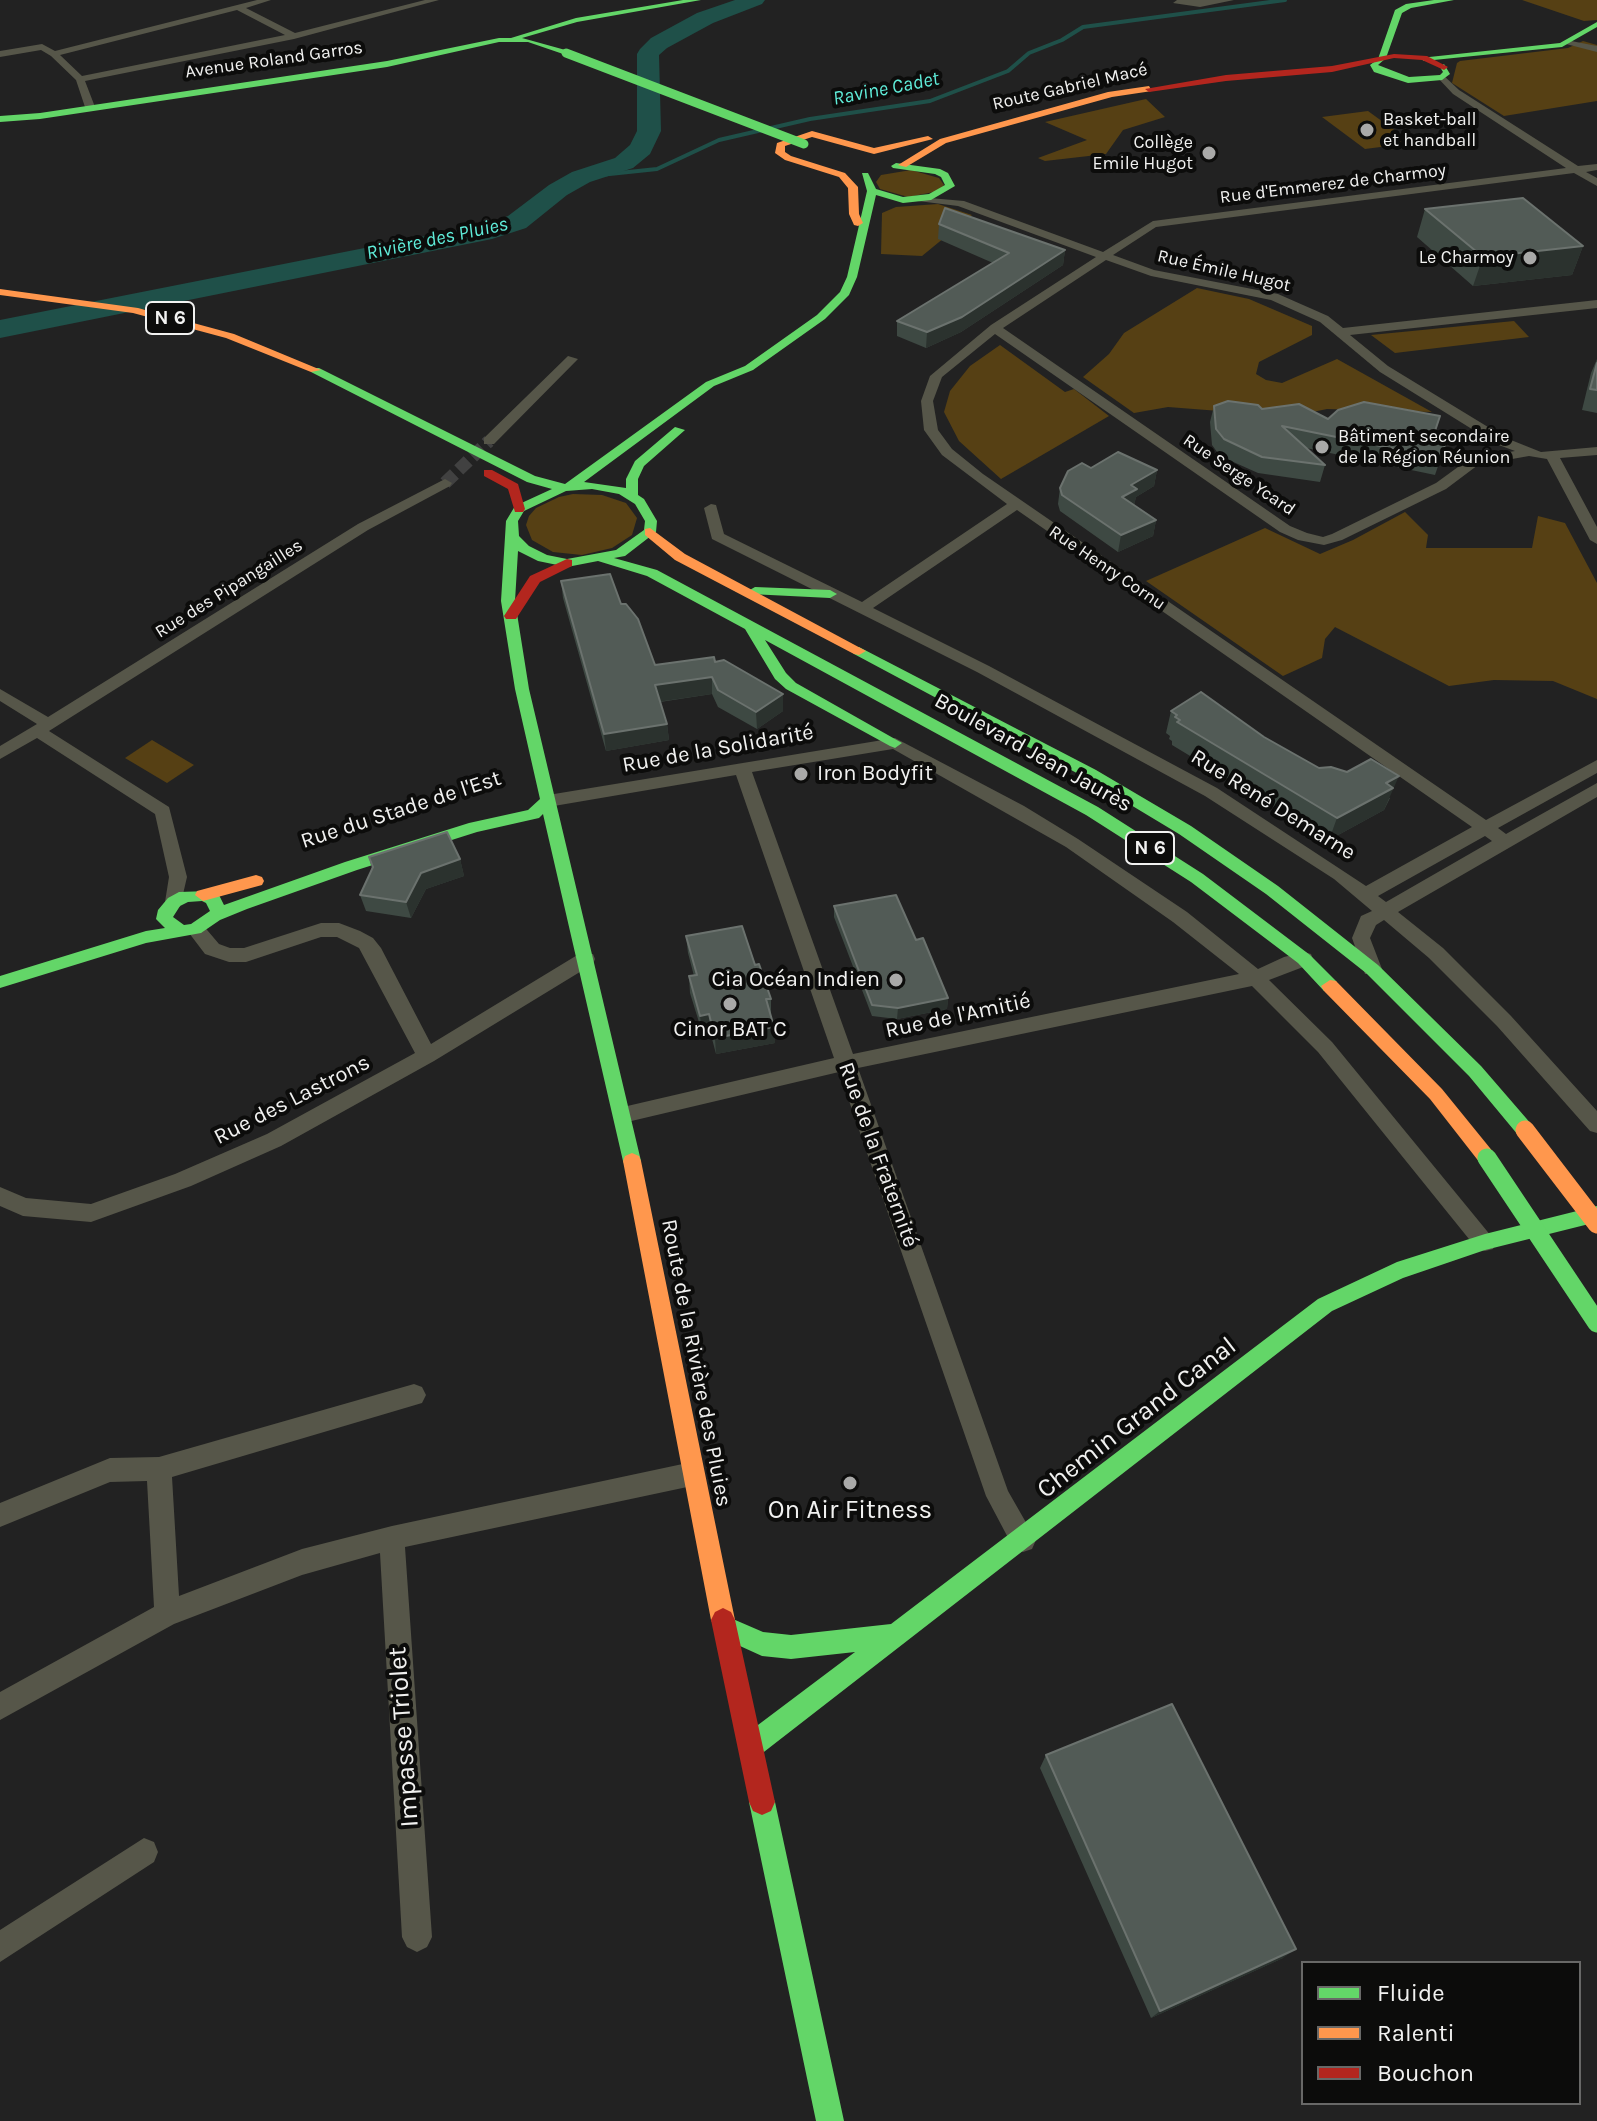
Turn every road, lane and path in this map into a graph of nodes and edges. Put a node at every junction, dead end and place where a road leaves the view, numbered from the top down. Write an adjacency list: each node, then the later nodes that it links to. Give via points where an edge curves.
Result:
1 (267, 0): 7 (street)
2 (435, 0): 9 (street)
3 (697, 0): 11 (main road, Avenue Roland Garros, via 599,16)
4 (1230, 0): 6 (street)
5 (1450, 0): 23 (main road, via 1398,12)
6 (1177, 3)
7 (238, 7): 12 (street); 13 (street)
8 (336, 12): 9 (street)
9 (353, 21): 12 (street)
10 (1597, 24): 15 (main road)
11 (541, 35): 28 (main road, Avenue Roland Garros, via 387,64); 31 (main road, bridge, via 566,53)
12 (294, 36): 18 (street)
13 (109, 40): 16 (street); 20 (street)
14 (212, 41): 18 (street)
15 (1569, 42): 17 (street); 21 (main road)
16 (121, 48)
17 (1597, 49)
18 (229, 50): 25 (street)
19 (0, 54): 20 (street, via 42,47)
20 (54, 54): 25 (street)
21 (1472, 54): 22 (main road); 24 (main road)
22 (1416, 57): 23 (main road); 24 (main road)
23 (1383, 59): 26 (main road, Route Gabriel Macé); 29 (main road, Route Gabriel Macé, via 1151,87)
24 (1443, 72): 26 (main road); 27 (street)
25 (80, 79): 28 (street)
26 (1420, 81): 27 (street)
27 (1456, 92): 35 (street)
28 (90, 107): 30 (main road, Avenue Roland Garros)
29 (1008, 121): 32 (main road, Route Gabriel Macé, via 943,141); 40 (main road, via 887,150 862,150 812,134 780,145 780,153 788,158 842,175 853,187 854,214)
30 (1, 124)
31 (839, 157): 33 (main road); 37 (main road, via 863,171)
32 (923, 162): 33 (main road); 38 (main road, via 945,175)
33 (899, 166): 37 (main road, via 877,171)
34 (1597, 167): 35 (street, Rue d'Emmerez de Charmoy)
35 (1576, 170): 36 (street); 41 (street, Rue d'Emmerez de Charmoy, via 1153,224)
36 (1597, 183)
37 (870, 185): 39 (main road); 40 (main road)
38 (948, 196): 39 (main road); 41 (street, Rue Émile Hugot)
39 (903, 200): 40 (main road, via 878,208)
40 (864, 223): 48 (main road, via 845,293 821,317)
41 (1104, 258): 45 (street, Rue Henry Cornu); 46 (street, Rue Émile Hugot, via 1151,273 1274,297)
42 (0, 292): 49 (main road, N 6, via 82,301 191,323 256,345)
43 (0, 301): 49 (main road, N 6, via 121,317)
44 (1597, 304): 46 (street)
45 (995, 328): 52 (street, Rue Serge Ycard, via 1303,537 1324,541 1441,486 1474,462); 57 (street, Rue Henry Cornu, via 936,376 927,401 931,430 947,452)
46 (1343, 332): 52 (street, Rue Émile Hugot, via 1384,369)
47 (572, 359): 50 (street)
48 (749, 368): 55 (main road, via 710,384); 56 (main road, via 730,390 639,464)
49 (324, 380): 55 (main road, N 6, via 531,479); 59 (main road, N 6, via 514,487)
50 (489, 441)
51 (1597, 451): 53 (street, Rue Émile Hugot)
52 (1526, 453): 53 (street, Rue Émile Hugot)
53 (1552, 457): 62 (street)
54 (445, 483): 71 (street, Rue des Pipangailles, via 363,527)
55 (566, 487): 56 (main road, N 6, via 600,486); 59 (main road, N 6)
56 (632, 495): 60 (main road, N 6, via 647,509)
57 (1015, 505): 67 (street); 80 (street, Rue Henry Cornu)
58 (711, 508): 66 (street, Rue René Demarne, via 717,536)
59 (519, 509): 61 (main road, N 6, via 512,521)
60 (650, 532): 63 (main road, N 6); 65 (main road, Boulevard Jean Jaurès / N 6, via 680,557)
61 (513, 537): 64 (main road, N 6, via 524,549); 68 (main road)
62 (1597, 540)
63 (603, 559): 64 (main road, N 6); 69 (main road, Boulevard Jean Jaurès / N 6, via 652,573)
64 (567, 563): 68 (main road, via 535,579)
65 (732, 585): 66 (main road, via 765,593); 92 (main road, Boulevard Jean Jaurès / N 6, via 1091,774 1185,830)
66 (830, 594): 67 (street, Rue René Demarne)
67 (862, 609): 84 (street, Rue René Demarne, via 1211,792)
68 (511, 616): 78 (main road, Route de la Rivière des Pluies)
69 (749, 623): 72 (main road, via 791,686); 90 (main road, Boulevard Jean Jaurès / N 6, via 1092,811 1197,878)
70 (0, 694): 71 (street)
71 (42, 727): 73 (street, Rue des Pipangailles); 82 (street, via 163,811)
72 (895, 743): 75 (street, Rue de la Solidarité); 93 (street, via 1072,843 1180,917)
73 (0, 754)
74 (1597, 766): 80 (street)
75 (742, 767): 78 (street, Rue de la Solidarité); 96 (street, Rue de la Fraternité)
76 (1597, 789): 81 (street)
77 (521, 798): 78 (main road, Rue du Stade de l'Est)
78 (548, 801): 87 (main road, Rue du Stade de l'Est, via 533,814 351,866); 89 (main road, Route de la Rivière des Pluies)
79 (497, 803): 83 (main road, Rue du Stade de l'Est, via 232,889)
80 (1485, 827): 81 (street, Rue Henry Cornu); 84 (street)
81 (1507, 843): 86 (street)
82 (178, 877): 83 (street); 85 (street)
83 (200, 894): 85 (main road, Rue du Stade de l'Est); 87 (main road, via 213,899)
84 (1366, 894): 86 (street, Rue René Demarne)
85 (170, 906): 88 (main road, via 166,923); 91 (main road)
86 (1384, 909): 92 (street, via 1368,921 1361,938); 98 (street, Rue René Demarne, via 1504,1021)
87 (214, 916): 88 (main road, Rue du Stade de l'Est)
88 (188, 929): 94 (main road); 95 (street, via 212,949 229,955 246,955 321,930 353,936 374,953)
89 (586, 959): 95 (street, Rue des Lastrons); 97 (main road, Route de la Rivière des Pluies)
90 (1304, 959): 93 (street, Rue de l'Amitié); 103 (main road, Boulevard Jean Jaurès / N 6, bridge, via 1436,1094 1487,1158)
91 (0, 967)
92 (1372, 969): 101 (main road, Boulevard Jean Jaurès / N 6, bridge, via 1475,1071)
93 (1256, 978): 96 (street, Rue de l'Amitié); 102 (street, via 1325,1047)
94 (0, 982)
95 (427, 1056): 99 (street, Rue des Lastrons, via 249,1152 91,1213 23,1207)
96 (845, 1064): 97 (street, Rue de l'Amitié); 109 (street, Rue de la Fraternité, via 998,1496)
97 (623, 1115): 106 (main road, Route de la Rivière des Pluies)
98 (1597, 1125)
99 (0, 1196)
100 (1597, 1214): 102 (main road, Chemin Grand Canal)
101 (1597, 1224)
102 (1485, 1242): 109 (main road, Chemin Grand Canal, via 1397,1271 1325,1305)
103 (1597, 1323)
104 (414, 1395): 105 (street)
105 (159, 1469): 107 (street, via 110,1470); 110 (street)
106 (692, 1474): 108 (street); 111 (main road, Route de la Rivière des Pluies)
107 (0, 1515)
108 (392, 1538): 110 (street, via 302,1562); 116 (street, Impasse Triolet)
109 (1023, 1540): 112 (main road, Chemin Grand Canal)
110 (167, 1614): 113 (street)
111 (726, 1628): 112 (main road, via 762,1644 791,1647); 114 (main road, Route de la Rivière des Pluies)
112 (899, 1635): 114 (main road, Chemin Grand Canal)
113 (0, 1707)
114 (751, 1746): 118 (main road, Route de la Rivière des Pluies)
115 (144, 1852): 117 (street)
116 (417, 1937)
117 (0, 1947)
118 (830, 2121)

